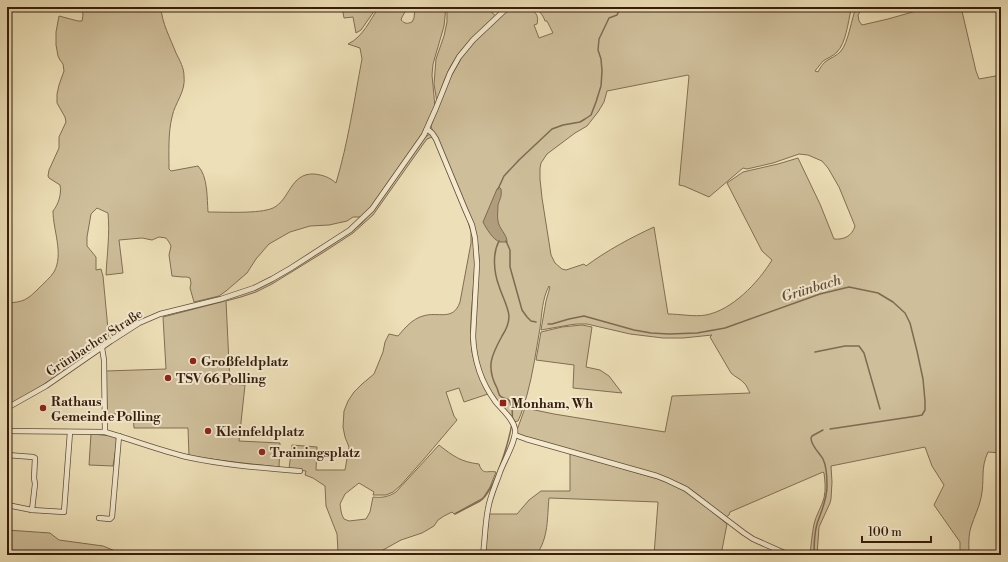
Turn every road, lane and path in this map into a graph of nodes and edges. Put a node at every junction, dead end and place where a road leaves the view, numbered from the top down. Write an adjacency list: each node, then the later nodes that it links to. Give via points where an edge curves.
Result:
1 (508, 7): 2 (street, Grünbacher Straße, via 459,57)
2 (427, 130): 3 (street, Grünbacher Straße, via 372,210 350,230 311,256 254,288 147,319); 9 (street, via 436,139 475,238 477,264 473,345 476,363 483,382 512,422)
3 (102, 348): 4 (street, Grünbacher Straße, via 46,386); 8 (street)
4 (7, 408)
5 (7, 421): 6 (street)
6 (7, 432): 7 (street); 11 (street)
7 (70, 432): 8 (street); 15 (street, via 64,512)
8 (105, 432): 10 (street)
9 (515, 435): 17 (street, via 489,504); 18 (street, via 673,482 695,495 744,533)
10 (119, 436): 13 (street, via 188,457); 16 (street, via 112,517)
11 (7, 438)
12 (7, 455): 15 (street, via 35,458)
13 (300, 471)
14 (7, 506): 15 (street)
15 (32, 510)
16 (99, 518)
17 (483, 555)
18 (789, 555)

